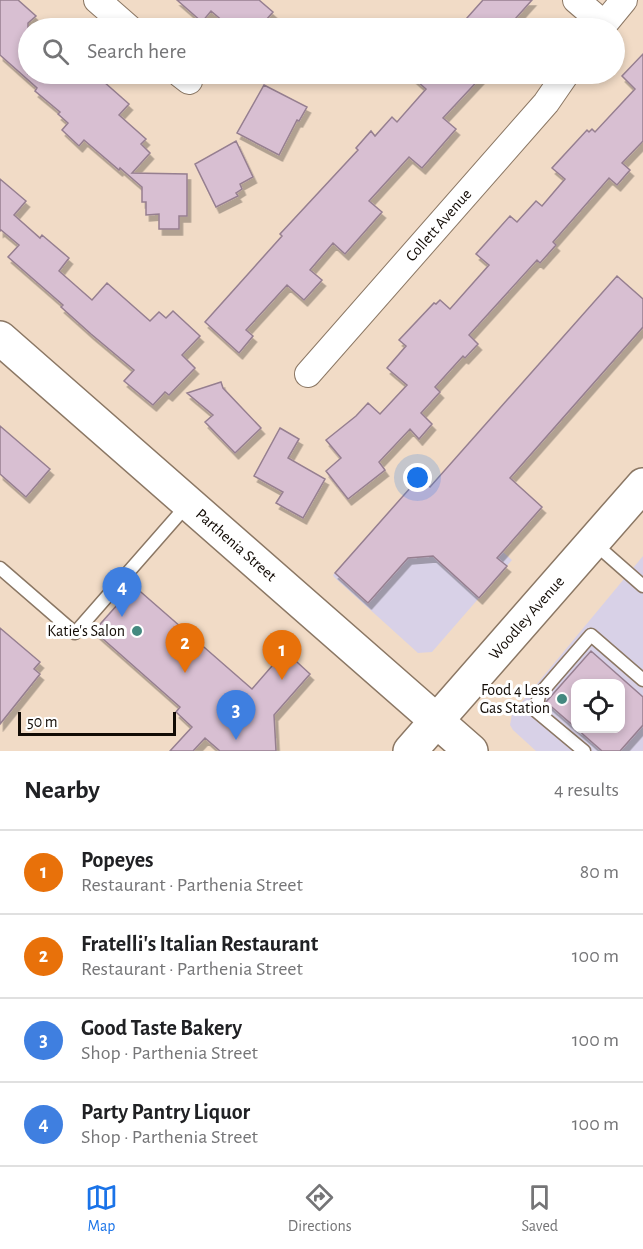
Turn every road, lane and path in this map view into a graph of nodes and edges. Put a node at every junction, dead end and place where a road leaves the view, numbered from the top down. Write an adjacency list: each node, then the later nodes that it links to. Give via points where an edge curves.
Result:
1 (97, 0): 4 (street)
2 (576, 0): 5 (street)
3 (624, 0): 6 (street)
4 (118, 18)
5 (594, 18)
6 (609, 18)
7 (559, 84): 9 (street, Collett Avenue)
8 (0, 338): 11 (main road, Parthenia Street)
9 (308, 374)
10 (643, 485): 12 (main road, Woodley Avenue)
11 (188, 504): 13 (lane, via 75,633); 16 (main road, Parthenia Street)
12 (593, 542): 14 (lane); 16 (main road, Woodley Avenue)
13 (0, 568)
14 (643, 586)
15 (643, 680): 19 (lane, via 591,635 539,695 536,711)
16 (436, 721): 17 (main road, Woodley Avenue); 18 (main road, Parthenia Street)
17 (410, 751)
18 (471, 751)
19 (584, 751)

